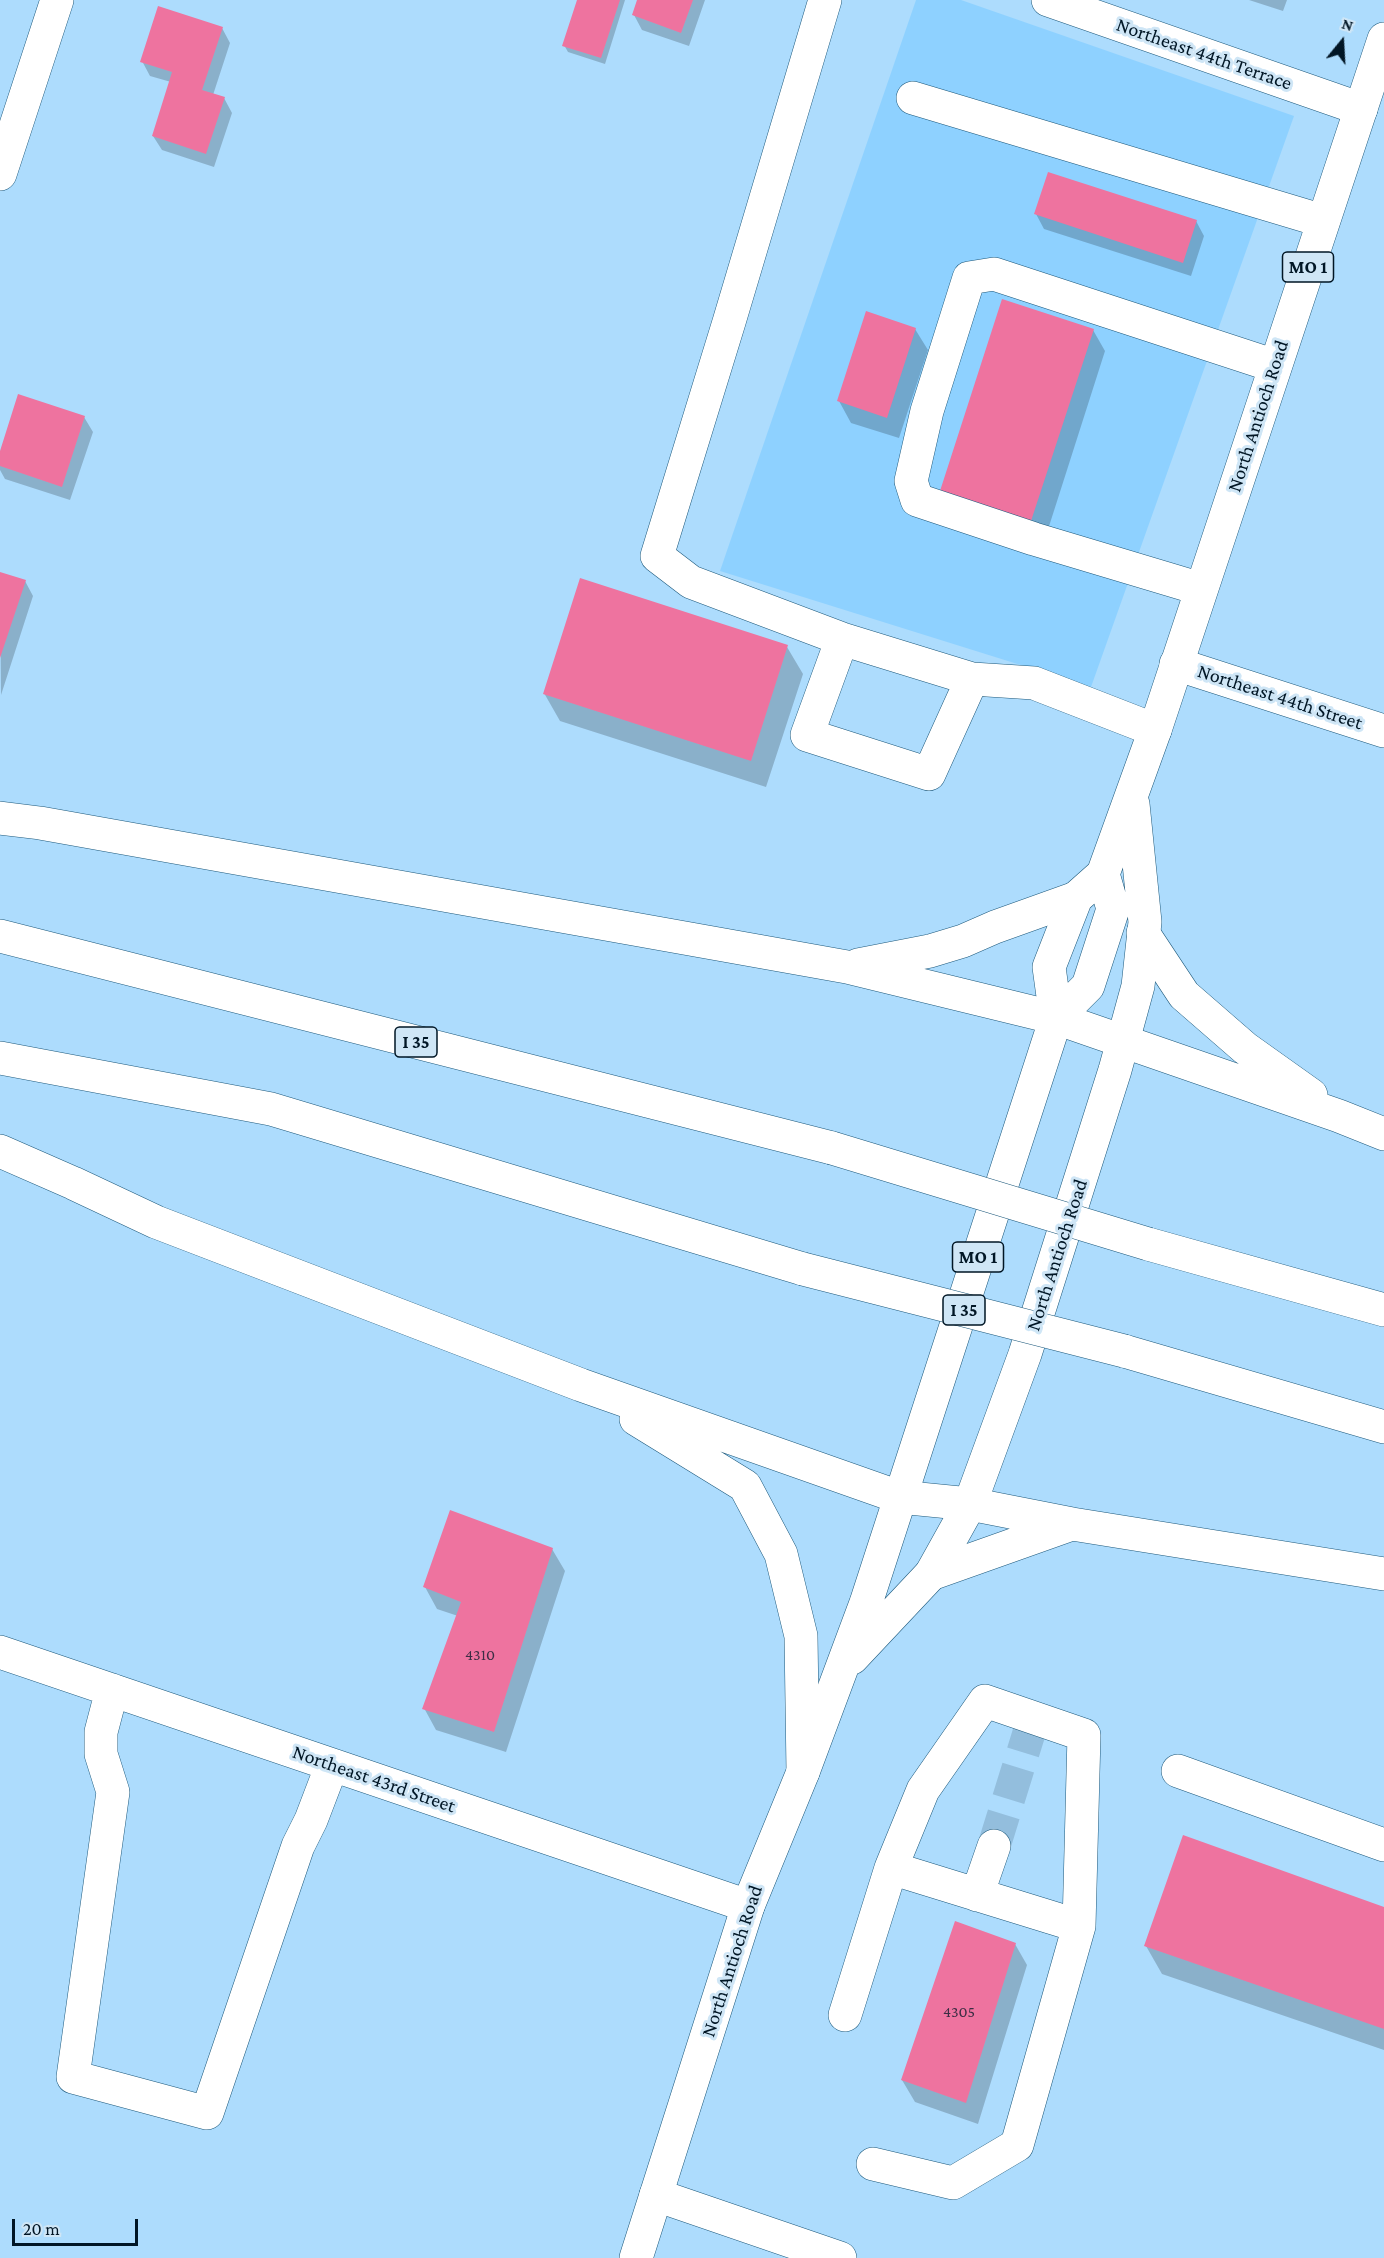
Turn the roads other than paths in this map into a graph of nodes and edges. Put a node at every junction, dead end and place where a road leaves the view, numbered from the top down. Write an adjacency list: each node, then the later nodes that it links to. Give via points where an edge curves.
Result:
1 (57, 0): 7 (main road)
2 (825, 0): 11 (main road, via 657,556 691,582)
3 (1048, 0): 5 (main road, Northeast 44th Terrace)
4 (1384, 39): 5 (main road, North Antioch Road / MO 1)
5 (1371, 94): 8 (main road, North Antioch Road / MO 1)
6 (913, 98): 8 (main road)
7 (0, 174)
8 (1323, 221): 9 (main road, North Antioch Road / MO 1)
9 (1275, 366): 10 (main road, North Antioch Road / MO 1); 10 (main road, via 994,274 969,278 957,311 924,421 912,482 917,500)
10 (1201, 589): 12 (main road, North Antioch Road / MO 1)
11 (842, 639): 13 (main road); 13 (main road, via 807,735 929,774)
12 (1176, 664): 14 (main road, North Antioch Road / MO 1); 15 (main road, Northeast 44th Street)
13 (972, 679): 14 (main road, via 1034,683)
14 (1155, 730): 16 (main road, North Antioch Road / MO 1)
15 (1384, 731)
16 (1132, 793): 18 (main road, North Antioch Road / MO 1); 20 (main road, North Antioch Road / MO 1)
17 (0, 818): 22 (main road)
18 (1103, 874): 19 (main road, North Antioch Road / MO 1); 23 (main road, North Antioch Road / MO 1, via 1113,909 1088,986)
19 (1076, 898): 22 (main road, via 930,951); 23 (main road, North Antioch Road / MO 1, via 1049,967)
20 (1143, 933): 24 (main road, North Antioch Road / MO 1, via 1138,986); 26 (main road, via 1184,995 1245,1048)
21 (0, 936): 29 (main road, I 35, bridge, via 832,1148 1148,1244)
22 (847, 967): 23 (main road)
23 (1056, 1018): 24 (main road); 32 (main road, North Antioch Road / MO 1)
24 (1124, 1042): 26 (main road); 33 (main road, North Antioch Road / MO 1, via 1025,1354)
25 (0, 1058): 31 (main road, I 35, bridge, via 271,1110 803,1269 1124,1352)
26 (1339, 1116): 27 (main road)
27 (1384, 1134)
28 (0, 1151): 30 (main road, via 156,1222)
29 (1384, 1310)
30 (581, 1385): 32 (main road); 42 (main road, via 745,1486 781,1554 801,1636)
31 (1384, 1427)
32 (900, 1497): 33 (main road); 38 (main road, North Antioch Road / MO 1)
33 (970, 1504): 34 (main road); 35 (main road, North Antioch Road / MO 1)
34 (1072, 1524): 35 (main road); 36 (main road)
35 (931, 1574): 38 (main road, North Antioch Road / MO 1)
36 (1384, 1574)
37 (0, 1652): 39 (main road, Northeast 43rd Street)
38 (842, 1669): 42 (main road, North Antioch Road / MO 1)
39 (112, 1690): 40 (main road, Northeast 43rd Street); 40 (main road, via 101,1732 101,1754 113,1792 74,2077 207,2113 298,1846)
40 (332, 1765): 47 (main road, Northeast 43rd Street)
41 (1178, 1771): 43 (main road)
42 (803, 1772): 47 (main road, North Antioch Road / MO 1)
43 (1384, 1845)
44 (994, 1846): 46 (main road)
45 (891, 1868): 46 (main road); 48 (main road, via 923,1790 985,1701 1031,1725 1084,1735); 49 (main road)
46 (977, 1895): 48 (main road)
47 (748, 1906): 51 (main road, North Antioch Road / MO 1)
48 (1079, 1926): 50 (main road, via 1017,2145 953,2183)
49 (845, 2015)
50 (873, 2164)
51 (656, 2195): 52 (main road, North Antioch Road / MO 1); 53 (main road)
52 (636, 2258)
53 (840, 2258)

